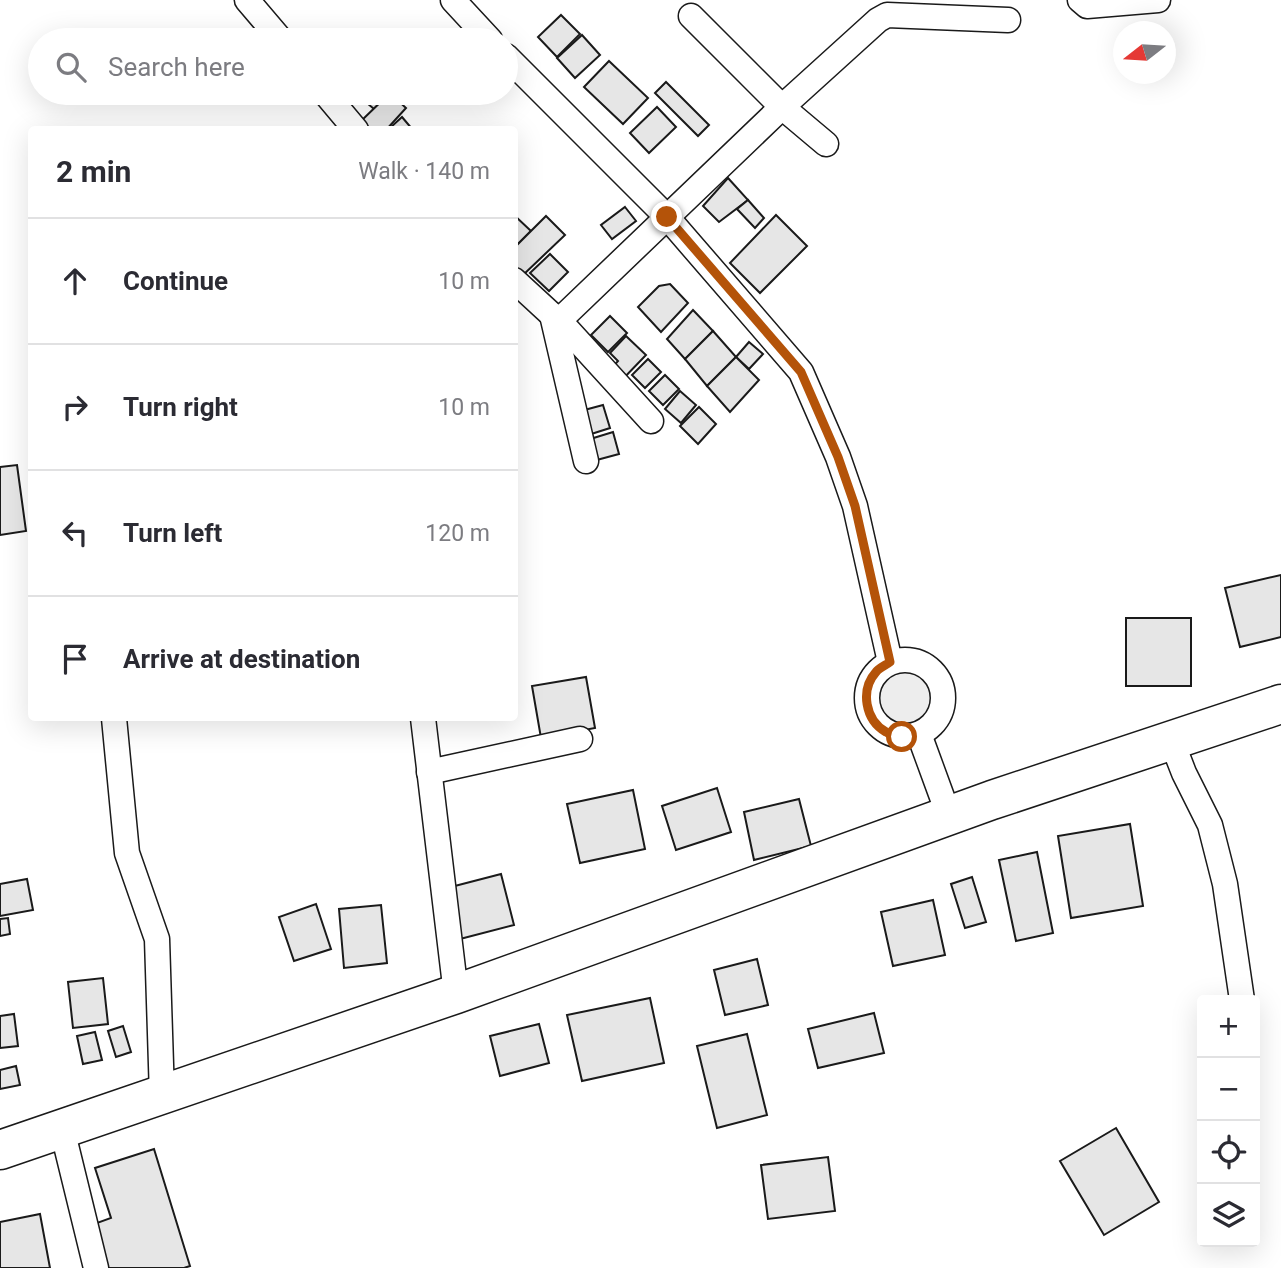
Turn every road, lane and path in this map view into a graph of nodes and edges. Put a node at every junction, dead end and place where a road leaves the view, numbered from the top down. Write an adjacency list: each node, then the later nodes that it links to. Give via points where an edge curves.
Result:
1 (247, 0): 8 (street)
2 (453, 0): 9 (street)
3 (1080, 0): 4 (street, via 1087,6)
4 (1158, 0)
5 (944, 9): 7 (street); 12 (street, via 878,20)
6 (691, 16): 12 (street)
7 (1008, 20)
8 (271, 28)
9 (479, 28)
10 (518, 68): 15 (street)
11 (334, 105): 13 (street)
12 (782, 107): 14 (street); 15 (street)
13 (350, 126)
14 (826, 144)
15 (667, 217): 17 (street, via 564,316); 20 (street, via 801,372 855,506)
16 (518, 283): 17 (street)
17 (555, 317): 18 (street); 19 (street)
18 (651, 421)
19 (586, 461)
20 (890, 662): 24 (street, via 876,672 866,704 873,720 886,732 902,737); 24 (street, via 907,659 924,664 937,676 943,692 942,710 934,725)
21 (1281, 704): 26 (highway)
22 (114, 721): 31 (street, via 127,853 157,939)
23 (423, 721): 27 (street)
24 (919, 734): 28 (street)
25 (580, 739): 27 (street)
26 (1172, 741): 28 (highway); 30 (street, via 1210,825 1225,884)
27 (429, 772): 29 (street)
28 (949, 816): 29 (highway)
29 (456, 994): 31 (highway)
30 (1241, 995)
31 (162, 1096): 32 (highway)
32 (62, 1129): 33 (highway); 34 (street)
33 (0, 1150)
34 (96, 1268)

